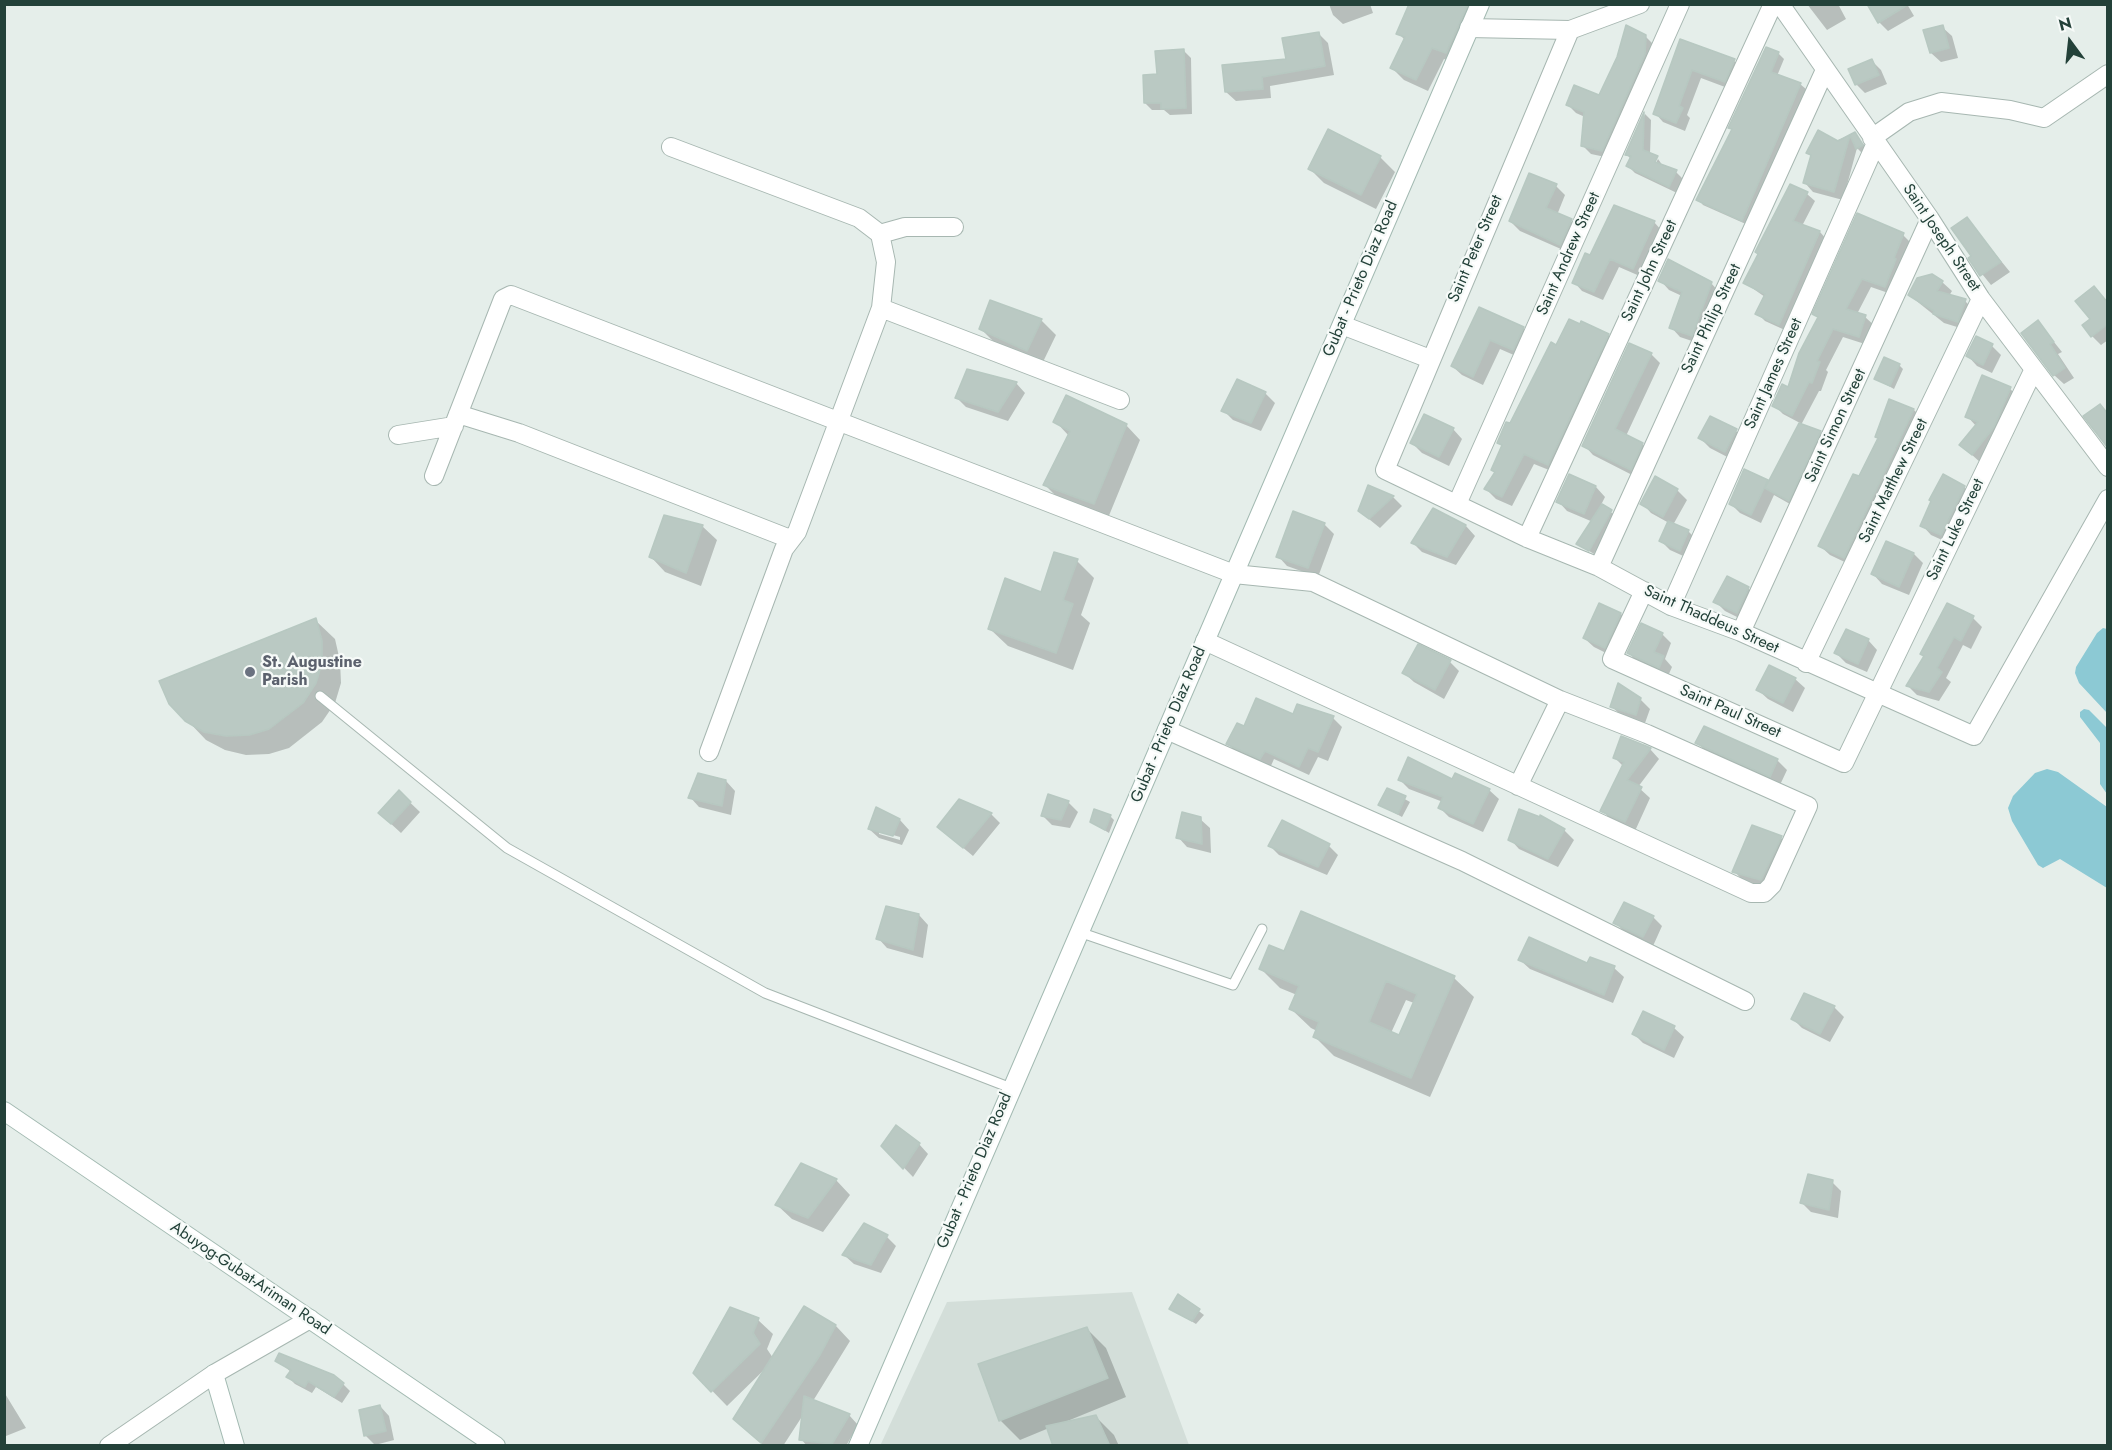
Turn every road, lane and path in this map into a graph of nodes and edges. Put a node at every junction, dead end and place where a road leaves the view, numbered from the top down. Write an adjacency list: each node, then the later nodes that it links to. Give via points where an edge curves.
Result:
1 (1480, 4): 6 (street, Gubat - Prieto Diaz Road)
2 (1640, 4): 7 (street)
3 (1680, 4): 28 (street, Saint Andrew Street)
4 (1773, 4): 29 (street, Saint John Street)
5 (1780, 4): 8 (street, Saint Joseph Street)
6 (1470, 28): 7 (street); 17 (street, Gubat - Prieto Diaz Road)
7 (1570, 30): 18 (street, Saint Peter Street)
8 (1825, 70): 10 (street, Saint Joseph Street); 31 (street, Saint Philip Street)
9 (2108, 74): 10 (street, via 2044,118 1941,102 1909,112)
10 (1874, 141): 12 (street, Saint Joseph Street); 34 (street, Saint James Street)
11 (671, 147): 14 (street, via 859,218)
12 (1930, 219): 15 (street, Saint Joseph Street); 35 (street, Saint Simon Street)
13 (954, 227): 14 (street, via 904,227)
14 (880, 234): 16 (street, via 886,262)
15 (1981, 299): 19 (street, Saint Joseph Street); 37 (street, Saint Matthew Street)
16 (881, 308): 20 (street); 22 (street)
17 (1342, 325): 18 (street); 32 (street, Gubat - Prieto Diaz Road)
18 (1430, 359): 25 (street, Saint Peter Street)
19 (2034, 369): 24 (street, Saint Joseph Street); 38 (street, Saint Luke Street)
20 (1120, 400)
21 (456, 420): 22 (street, via 503,299 511,295); 23 (street); 26 (street); 30 (street, via 519,433)
22 (838, 422): 30 (street, via 797,532); 32 (street)
23 (398, 435)
24 (2108, 467)
25 (1385, 470): 28 (street, Saint Thaddeus Street)
26 (434, 476)
27 (2108, 499): 38 (street, Saint Thaddeus Street, via 1974,736)
28 (1457, 504): 29 (street, Saint Thaddeus Street)
29 (1527, 538): 31 (street, Saint Thaddeus Street)
30 (790, 539): 42 (street)
31 (1599, 567): 33 (street, Saint Thaddeus Street)
32 (1234, 574): 36 (street, Gubat - Prieto Diaz Road); 40 (street, via 1313,582)
33 (1644, 591): 34 (street, Saint Thaddeus Street); 38 (street, Saint Paul Street, via 1612,659 1844,763)
34 (1671, 606): 35 (street, Saint Thaddeus Street)
35 (1741, 632): 37 (street, Saint Thaddeus Street)
36 (1205, 641): 41 (street, Gubat - Prieto Diaz Road); 43 (street)
37 (1806, 663): 38 (street, Saint Thaddeus Street)
38 (1877, 692)
39 (320, 696): 47 (lane, via 507,848 765,993)
40 (1560, 700): 43 (street); 43 (street, via 1809,806 1772,885 1764,894 1751,893)
41 (1167, 730): 45 (street, Gubat - Prieto Diaz Road); 46 (street, via 1462,861)
42 (709, 752)
43 (1518, 786)
44 (1262, 929): 45 (lane, via 1233,985)
45 (1079, 932): 47 (street, Gubat - Prieto Diaz Road)
46 (1745, 1001)
47 (1011, 1088): 54 (street, Gubat - Prieto Diaz Road)
48 (4, 1112): 49 (street, Abuyog-Gubat-Ariman Road)
49 (310, 1319): 50 (street); 53 (street, Abuyog-Gubat-Ariman Road)
50 (214, 1374): 51 (street); 52 (street)
51 (109, 1446)
52 (235, 1446)
53 (496, 1446)
54 (858, 1446)

